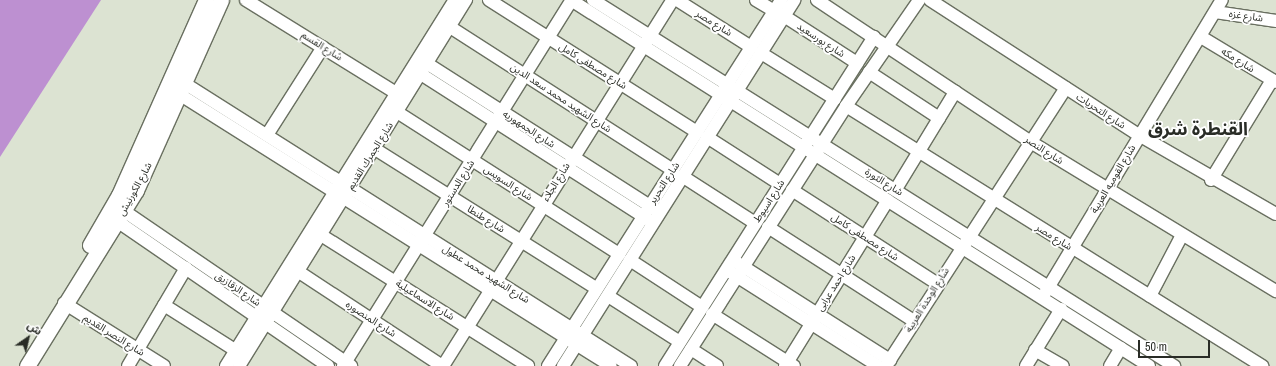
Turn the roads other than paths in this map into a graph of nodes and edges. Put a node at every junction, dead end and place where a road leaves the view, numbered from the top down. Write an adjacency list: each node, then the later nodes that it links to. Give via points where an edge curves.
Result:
1 (206, 0): 35 (main road, شارع الكورنيش)
2 (221, 0): 35 (main road, شارع الكورنيش)
3 (246, 0): 27 (street, شارع القسم)
4 (455, 0): 30 (street, شارع الجمرك القديم)
5 (466, 0): 21 (street, شارع الجمرك القديم)
6 (489, 0): 24 (street, شارع مصطفى كامل)
7 (572, 0): 24 (street, شارع الدستور); 25 (street, شارع الثورة)
8 (593, 0): 25 (street, شارع الثورة)
9 (673, 0): 25 (street, شارع الجلاء)
10 (676, 0): 28 (street, شارع مصر)
11 (756, 0): 19 (street, شارع بورسعيد)
12 (781, 0): 19 (street, شارع التحرير)
13 (794, 0): 19 (street, شارع التحرير)
14 (818, 0): 22 (street, شارع النصر)
15 (919, 0): 26 (street, شارع اسيوط)
16 (930, 0): 36 (street, شارع التحريات)
17 (1222, 0): 18 (street, شارع القوميه العربية)
18 (1215, 12): 20 (street, شارع غزه); 23 (street, شارع القوميه العربية)
19 (779, 14): 28 (street, شارع التحرير); 29 (street, شارع بورسعيد)
20 (1276, 20)
21 (450, 26): 30 (street, شارع الجمرك القديم); 32 (street, شارع الشهيد محمد سعد الدين)
22 (874, 37): 26 (street, شارع النصر); 29 (street, شارع اسيوط)
23 (1201, 37): 33 (street, شارع مكه); 48 (street, شارع القوميه العربية)
24 (548, 38): 32 (street, شارع الدستور); 34 (street, شارع مصطفى كامل)
25 (647, 41): 34 (street, شارع الجلاء); 39 (street, شارع الثورة)
26 (886, 46): 31 (street, شارع اسيوط); 37 (street, شارع النصر)
27 (322, 47): 38 (street, شارع القسم); 47 (street)
28 (756, 50): 39 (street, شارع التحرير); 40 (street, شارع مصر)
29 (857, 64): 40 (street, شارع اسيوط)
30 (420, 66): 38 (street, شارع الجمرك القديم); 42 (street, شارع الجمرك القديم); 43 (street, شارع الجمهوريه)
31 (868, 72): 41 (street, شارع اسيوط); 44 (street)
32 (525, 75): 43 (street, شارع الدستور); 45 (street, شارع الشهيد محمد سعد الدين)
33 (1274, 81): 60 (street)
34 (620, 83): 45 (street, شارع الجلاء); 46 (street, شارع مصطفى كامل)
35 (176, 85): 47 (street); 63 (street); 71 (main road, شارع الكورنيش)
36 (1066, 88): 48 (street, شارع التحريات); 50 (street, شارع الوحدة العربية)
37 (955, 92): 44 (street); 50 (street, شارع النصر)
38 (396, 93): 63 (street, شارع الجمرك القديم)
39 (729, 93): 46 (street, شارع التحرير); 49 (street, شارع الثورة); 52 (street, شارع الثورة)
40 (835, 99): 49 (street, شارع اسيوط)
41 (846, 106): 51 (street, شارع اسيوط); 54 (street, شارع مصر)
42 (397, 112): 53 (street, شارع الجمرك القديم); 57 (street, شارع السويس)
43 (499, 117): 56 (street, شارع الجمهوريه); 57 (street, شارع الدستور); 58 (street, شارع الجمهوريه)
44 (939, 118): 54 (street)
45 (596, 121): 56 (street, شارع الجلاء); 59 (street, شارع الشهيد محمد سعد الدين)
46 (702, 134): 59 (street, شارع التحرير); 61 (street, شارع مصطفى كامل)
47 (267, 135): 63 (street)
48 (1139, 135): 60 (street, شارع التحريات); 65 (street, شارع القوميه العربية)
49 (811, 137): 51 (street, شارع الثورة); 52 (street, شارع اسيوط)
50 (1029, 141): 65 (street, شارع النصر); 67 (street, شارع الوحدة العربية)
51 (822, 143): 55 (street, شارع اسيوط); 62 (street, شارع الثورة)
52 (804, 147): 55 (street, شارع الثورة); 61 (street, شارع اسيوط)
53 (375, 149): 63 (street, شارع الجمرك القديم); 66 (street, شارع طنطا)
54 (919, 151): 62 (street); 67 (street, شارع مصر)
55 (815, 154): 64 (street, شارع اسيوط); 68 (street, شارع الثورة)
56 (573, 157): 58 (street, شارع الجلاء); 70 (street, شارع الجمهوريه)
57 (472, 160): 66 (street, شارع الدستور); 69 (street, شارع السويس)
58 (566, 167): 69 (street, شارع الجلاء); 73 (street, شارع الجمهوريه)
59 (678, 173): 70 (street, شارع التحرير); 74 (street, شارع الشهيد محمد سعد الدين)
60 (1211, 180): 72 (street, شارع التحريات)
61 (780, 184): 74 (street, شارع اسيوط)
62 (896, 189): 77 (street, شارع الثورة)
63 (342, 190): 76 (street, شارع الجمرك القديم); 80 (street, شارع الشهيد محمد عطول); 102 (street, شارع الجمرك القديم)
64 (792, 190): 75 (street, شارع اسيوط); 79 (street, شارع مصطفى كامل)
65 (1107, 190): 78 (street, شارع النصر); 83 (street, شارع القوميه العربية)
66 (450, 196): 80 (street, شارع الدستور); 81 (street, شارع طنطا)
67 (993, 199): 77 (street, شارع الوحدة العربية); 83 (street, شارع مصر)
68 (888, 200): 79 (street, شارع احمد عرابى); 82 (street, شارع الثورة)
69 (542, 205): 81 (street, شارع الجلاء); 84 (street, شارع السويس)
70 (655, 209): 73 (street, شارع التحرير)
71 (116, 213): 87 (street, شارع الزقازيق); 100 (main road, شارع الكورنيش); 102 (street, شارع الزقازيق); 124 (main road, شارع الكورنيش)
72 (1276, 214)
73 (648, 220): 84 (street, شارع التحرير); 85 (street, شارع التحرير)
74 (755, 223): 86 (street, شارع اسيوط)
75 (768, 227): 88 (street, شارع اسيوط); 90 (street)
76 (321, 235): 89 (street, شارع الجمرك القديم); 91 (street, شارع الاسماعيلية)
77 (969, 235): 82 (street, شارع الوحدة العربية); 94 (street, شارع الثورة)
78 (1182, 235): 96 (street, شارع النصر); 98 (street)
79 (865, 237): 90 (street, شارع احمد عرابى); 92 (street, شارع مصطفى كامل)
80 (422, 240): 91 (street, شارع الدستور); 93 (street, شارع الشهيد محمد عطول)
81 (520, 241): 93 (street, شارع الجلاء); 95 (street, شارع طنطا)
82 (962, 246): 92 (street, شارع الوحدة العربية); 99 (street, شارع الثورة)
83 (1072, 248): 94 (street, شارع القوميه العربية); 98 (street, شارع مصر)
84 (619, 254): 95 (street, شارع التحرير)
85 (630, 260): 97 (street, شارع التحرير); 103 (street)
86 (728, 264): 88 (street); 103 (street, شارع اسيوط)
87 (186, 268): 101 (street); 107 (street, شارع الزقازيق)
88 (739, 271): 106 (street, شارع اسيوط); 108 (street)
89 (299, 272): 105 (street, شارع الجمرك القديم); 109 (street, شارع المنصوره)
90 (842, 274): 108 (street, شارع احمد عرابى); 110 (street)
91 (396, 282): 109 (street, شارع الدستور); 112 (street, شارع الاسماعيلية)
92 (938, 284): 110 (street, شارع الوحدة العربية)
93 (493, 285): 112 (street, شارع الجلاء); 113 (street, شارع الشهيد محمد عطول)
94 (1049, 286): 99 (street, شارع القوميه العربية); 145 (street, شارع الثورة)
95 (597, 289): 113 (street, شارع التحرير)
96 (1276, 292)
97 (608, 296): 114 (street, شارع التحرير); 115 (street)
98 (1150, 296): 146 (street, شارع مصر)
99 (1042, 297): 104 (street, شارع الثورة)
100 (64, 303): 117 (street, شارع النصر القديم); 125 (main road, شارع الكورنيش)
101 (164, 305): 117 (street); 119 (street)
102 (262, 305): 105 (street, شارع الزقازيق); 107 (street, شارع الجمرك القديم)
103 (702, 307): 115 (street, شارع اسيوط)
104 (1061, 309): 116 (street, شارع الثورة); 120 (street)
105 (273, 313): 111 (street, شارع الجمرك القديم); 122 (street, شارع الزقازيق)
106 (712, 314): 118 (street, شارع اسيوط); 123 (street)
107 (256, 316): 111 (street, شارع الزقازيق); 119 (street, شارع الجمرك القديم)
108 (814, 318): 121 (street); 123 (street, شارع احمد عرابى); 140 (street)
109 (372, 320): 122 (street, شارع الدستور); 131 (street, شارع المنصوره)
110 (914, 321): 121 (street, شارع الوحدة العربية)
111 (266, 323): 129 (street, شارع الجمرك القديم); 130 (street, شارع الزقازيق)
112 (467, 327): 131 (street, شارع الجلاء); 132 (street, شارع الاسماعيلية)
113 (569, 333): 114 (street, شارع الشهيد محمد عطول); 133 (street, شارع التحرير)
114 (580, 340): 134 (street, شارع التحرير); 135 (street, شارع الشهيد محمد عطول); 136 (street, شارع الشهيد محمد عطول)
115 (680, 342): 137 (street, شارع اسيوط)
116 (1120, 348): 143 (street); 144 (street, شارع الثورة)
117 (138, 349): 126 (street); 127 (street, شارع النصر القديم)
118 (691, 349): 138 (street, شارع اسيوط); 139 (street)
119 (235, 350): 128 (street, شارع الجمرك القديم)
120 (1036, 350): 141 (street); 142 (street)
121 (888, 363)
122 (347, 365)
123 (789, 365)
124 (16, 366)
125 (27, 366)
126 (128, 366)
127 (164, 366)
128 (226, 366)
129 (239, 366)
130 (328, 366)
131 (442, 366)
132 (528, 366)
133 (548, 366)
134 (563, 366)
135 (611, 366)
136 (631, 366)
137 (665, 366)
138 (680, 366)
139 (717, 366)
140 (878, 366)
141 (1026, 366)
142 (1063, 366)
143 (1110, 366)
144 (1150, 366)
145 (1174, 366)
146 (1262, 366)

